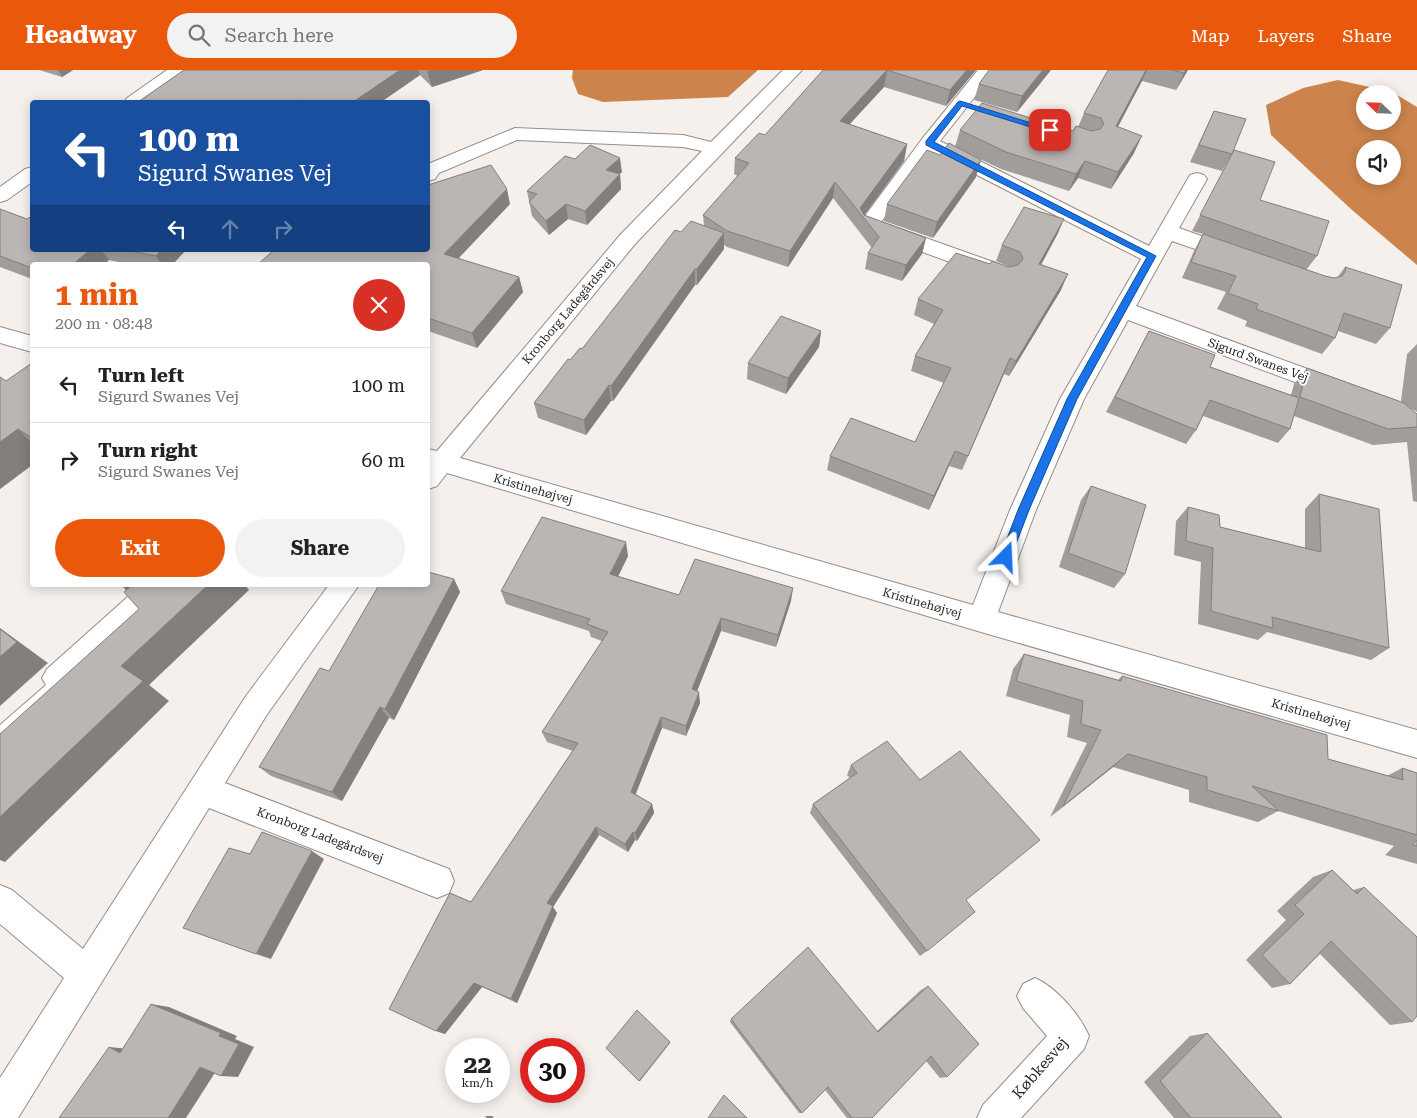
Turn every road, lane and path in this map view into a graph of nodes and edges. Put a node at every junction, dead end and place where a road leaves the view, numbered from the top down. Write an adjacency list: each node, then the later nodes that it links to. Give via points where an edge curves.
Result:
1 (179, 70): 4 (street)
2 (793, 70): 6 (street, Kronborg Ladegårdsvej)
3 (988, 70): 5 (street, via 969,106)
4 (136, 100)
5 (929, 143): 12 (street); 14 (street, via 869,225)
6 (714, 148): 7 (street, via 684,141 515,134); 19 (street, Kronborg Ladegårdsvej, via 628,239)
7 (430, 172)
8 (30, 174): 10 (street)
9 (1197, 179): 11 (street)
10 (0, 196)
11 (1166, 231): 12 (street); 13 (street)
12 (1152, 256): 15 (street)
13 (1248, 260)
14 (1004, 274)
15 (1123, 310): 18 (street, Sigurd Swanes Vej); 22 (street, via 1072,399 1023,510)
16 (0, 335): 17 (street)
17 (30, 343)
18 (1352, 395)
19 (432, 466): 22 (street, Kristinehøjvej)
20 (158, 587): 24 (street, via 56,678 64,687)
21 (344, 587): 25 (street, via 256,706)
22 (981, 620): 23 (street, Kristinehøjvej)
23 (1417, 744)
24 (0, 745)
25 (202, 790): 26 (street, Kronborg Ladegårdsvej); 28 (street)
26 (437, 881)
27 (0, 902): 28 (street)
28 (86, 974): 30 (street)
29 (1035, 996): 31 (street, Købkesvej, via 1070,1036)
30 (0, 1112)
31 (996, 1118)

